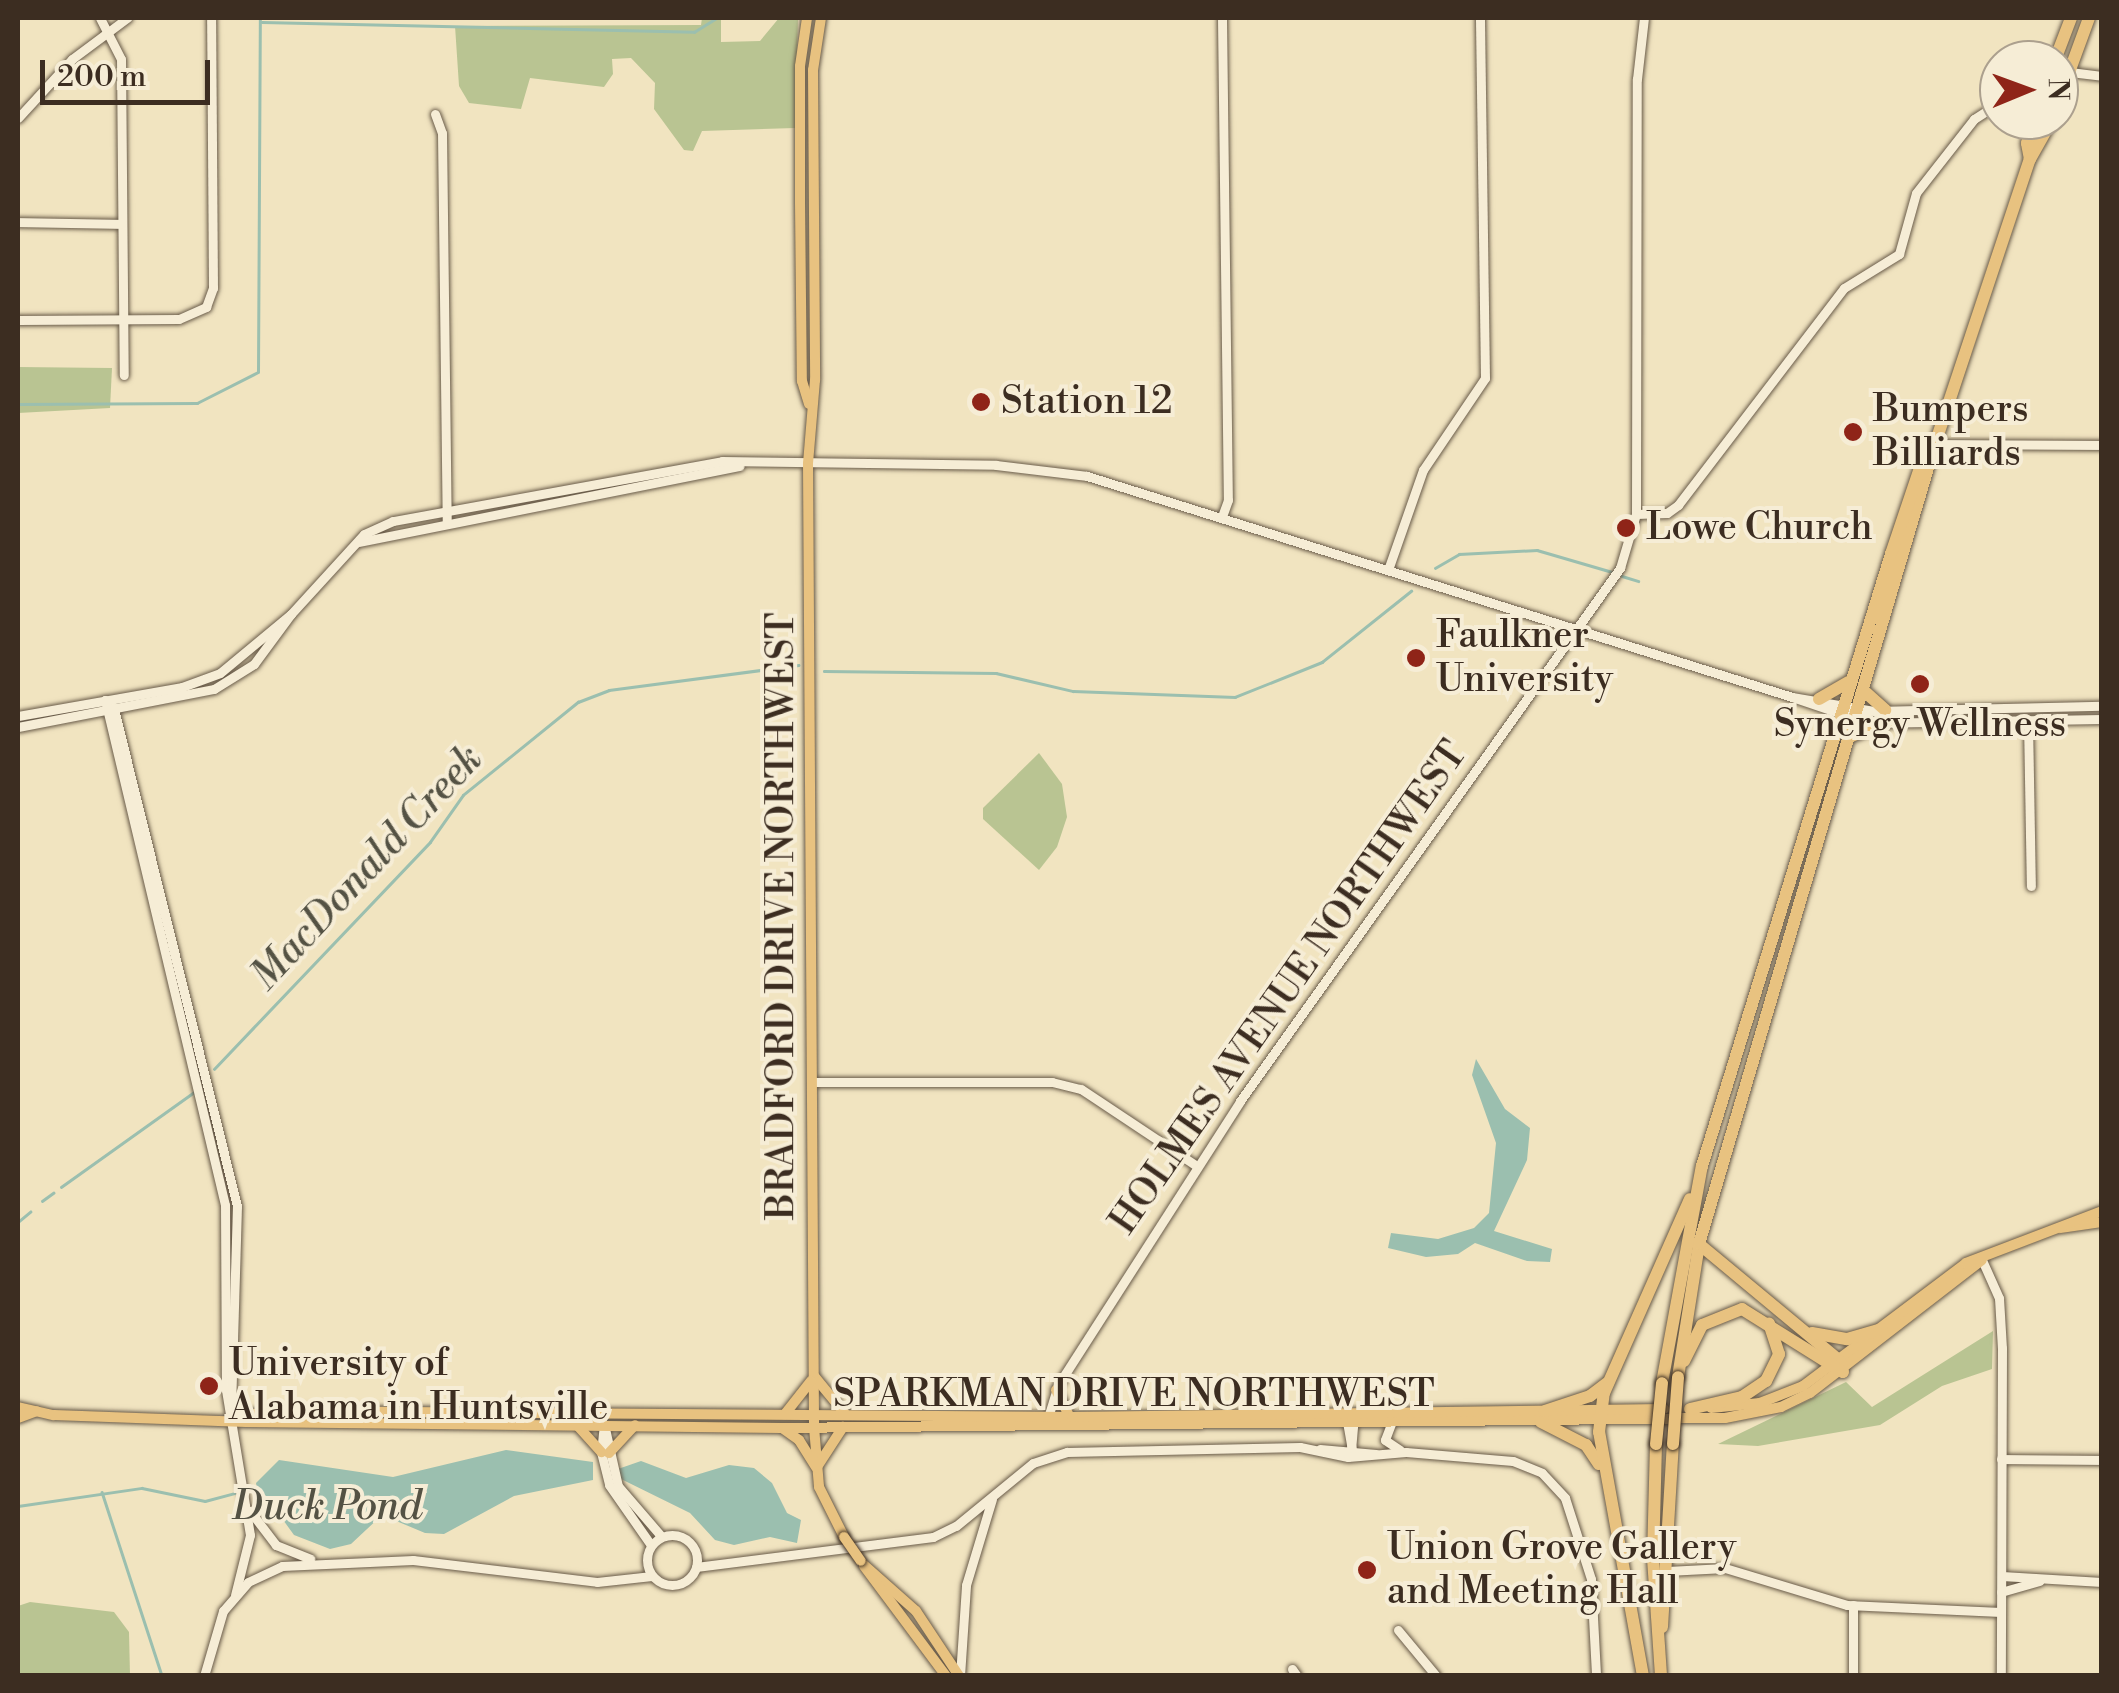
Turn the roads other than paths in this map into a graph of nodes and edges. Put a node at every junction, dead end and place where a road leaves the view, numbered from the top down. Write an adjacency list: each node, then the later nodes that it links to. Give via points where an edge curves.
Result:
1 (100, 18): 10 (street)
2 (127, 18): 10 (street)
3 (212, 18): 20 (street, via 212,293 192,318)
4 (807, 18): 23 (main road, BRADFORD DRIVE NORTHWEST, via 800,66 800,218 802,381)
5 (820, 18): 23 (main road, BRADFORD DRIVE NORTHWEST, via 813,70 815,380)
6 (1222, 18): 29 (street, via 1228,500)
7 (1480, 18): 33 (street, via 1485,378 1423,470)
8 (1644, 18): 30 (street, HOLMES AVENUE NORTHWEST, via 1637,89)
9 (2090, 18): 11 (highway)
10 (110, 30): 14 (street); 19 (street, via 121,59)
11 (2079, 48)
12 (435, 114): 28 (street, via 442,132)
13 (1979, 116): 30 (street, via 1916,193 1899,254 1844,288 1678,505 1668,513)
14 (18, 118)
15 (2028, 140): 17 (highway)
16 (2041, 140): 17 (highway)
17 (2030, 159): 24 (highway)
18 (18, 222): 19 (street)
19 (122, 224): 20 (street)
20 (123, 319): 21 (street); 22 (street)
21 (18, 320)
22 (124, 376)
23 (809, 405): 26 (main road, BRADFORD DRIVE NORTHWEST)
24 (1935, 444): 25 (street); 35 (highway, via 1923,460); 36 (highway)
25 (2102, 444)
26 (808, 464): 27 (street); 29 (street, via 1050,470); 49 (main road, BRADFORD DRIVE NORTHWEST)
27 (742, 465): 28 (street, via 722,461); 31 (street)
28 (446, 508): 31 (street); 32 (street, via 393,521)
29 (1223, 514): 33 (street)
30 (1636, 514): 34 (street, HOLMES AVENUE NORTHWEST, via 1620,570)
31 (447, 521): 32 (street)
32 (359, 542): 39 (street, via 240,661 206,680)
33 (1389, 567): 34 (street)
34 (1580, 628): 37 (street); 50 (street, HOLMES AVENUE NORTHWEST)
35 (1851, 680): 38 (highway); 41 (highway)
36 (1863, 690): 41 (highway); 43 (highway)
37 (1792, 697): 38 (street); 41 (street)
38 (1819, 699): 41 (street)
39 (108, 706): 42 (street); 46 (street); 68 (street, via 225,1205)
40 (2102, 706): 43 (street)
41 (1848, 714): 43 (street); 47 (highway); 51 (highway)
42 (18, 716)
43 (1885, 717): 45 (street); 47 (highway)
44 (2102, 719): 45 (street)
45 (2028, 721): 48 (street)
46 (18, 727)
47 (1849, 738): 55 (highway)
48 (2030, 886)
49 (813, 1082): 50 (street, via 1052,1082 1081,1089); 61 (main road, BRADFORD DRIVE NORTHWEST)
50 (1197, 1166): 64 (street, HOLMES AVENUE NORTHWEST)
51 (1696, 1188): 63 (highway); 94 (highway, bridge, via 1662,1383)
52 (2102, 1212): 54 (main road, SPARKMAN DRIVE NORTHWEST)
53 (2102, 1222): 54 (main road, SPARKMAN DRIVE NORTHWEST)
54 (2060, 1228): 56 (main road, SPARKMAN DRIVE NORTHWEST)
55 (1699, 1244): 59 (highway); 62 (highway)
56 (1982, 1260): 58 (main road, SPARKMAN DRIVE NORTHWEST, via 1966,1262); 60 (main road, SPARKMAN DRIVE NORTHWEST); 90 (street, via 1999,1298)
57 (1768, 1322): 60 (highway); 62 (highway, via 1742,1309 1712,1316 1693,1336); 66 (highway, via 1779,1354 1766,1380 1742,1397)
58 (1882, 1329): 59 (highway, via 1847,1339); 60 (main road, SPARKMAN DRIVE NORTHWEST)
59 (1808, 1333): 60 (highway)
60 (1838, 1366): 66 (main road, SPARKMAN DRIVE NORTHWEST, via 1760,1403); 70 (main road, SPARKMAN DRIVE NORTHWEST, via 1781,1407 1753,1415)
61 (814, 1376): 69 (main road, via 801,1402); 75 (main road, BRADFORD DRIVE NORTHWEST); 76 (main road)
62 (1678, 1378): 101 (highway, bridge)
63 (1609, 1381): 70 (highway); 71 (highway)
64 (1056, 1390): 72 (main road); 77 (street, HOLMES AVENUE NORTHWEST)
65 (18, 1407): 67 (main road, SPARKMAN DRIVE NORTHWEST)
66 (1690, 1408): 70 (main road, SPARKMAN DRIVE NORTHWEST)
67 (37, 1411): 68 (main road, SPARKMAN DRIVE NORTHWEST); 73 (main road, SPARKMAN DRIVE NORTHWEST)
68 (233, 1414): 74 (main road, SPARKMAN DRIVE NORTHWEST); 79 (main road, SPARKMAN DRIVE NORTHWEST); 96 (street)
69 (784, 1414): 74 (main road, SPARKMAN DRIVE NORTHWEST); 75 (main road, SPARKMAN DRIVE NORTHWEST)
70 (1603, 1415): 71 (main road, SPARKMAN DRIVE NORTHWEST); 93 (highway)
71 (1543, 1416): 78 (main road, SPARKMAN DRIVE NORTHWEST); 80 (main road, SPARKMAN DRIVE NORTHWEST); 93 (highway, via 1586,1445)
72 (1070, 1417): 77 (main road, SPARKMAN DRIVE NORTHWEST); 78 (main road, SPARKMAN DRIVE NORTHWEST)
73 (18, 1418)
74 (604, 1419): 79 (main road, SPARKMAN DRIVE NORTHWEST); 81 (main road, SPARKMAN DRIVE NORTHWEST); 86 (street)
75 (814, 1422): 76 (main road, SPARKMAN DRIVE NORTHWEST); 82 (main road, SPARKMAN DRIVE NORTHWEST); 92 (main road)
76 (845, 1422): 77 (main road, SPARKMAN DRIVE NORTHWEST); 92 (main road)
77 (1046, 1422): 78 (main road, SPARKMAN DRIVE NORTHWEST)
78 (1350, 1422): 80 (main road, SPARKMAN DRIVE NORTHWEST); 83 (street); 84 (street)
79 (575, 1424): 86 (main road)
80 (1390, 1424): 85 (street, via 1385,1440)
81 (636, 1425): 82 (main road, SPARKMAN DRIVE NORTHWEST); 86 (main road)
82 (781, 1428): 92 (main road, via 799,1440)
83 (1324, 1448): 84 (street); 88 (street); 95 (street, via 1067,1452 1033,1463)
84 (1352, 1449): 87 (street); 88 (street); 89 (street)
85 (1406, 1452): 87 (street); 121 (street, via 1513,1461 1554,1484 1591,1579)
86 (605, 1453): 99 (street, via 630,1506); 100 (street, via 621,1508)
87 (1376, 1454): 89 (street)
88 (1340, 1456): 89 (street)
89 (1360, 1458)
90 (2002, 1460): 91 (street); 108 (street)
91 (2102, 1460)
92 (817, 1468): 104 (main road, bridge, via 844,1537)
93 (1603, 1470): 122 (highway)
94 (1653, 1493): 106 (highway, via 1659,1562); 116 (highway)
95 (992, 1496): 97 (street); 98 (street)
96 (248, 1508): 102 (street, via 276,1544); 112 (street, via 247,1555)
97 (969, 1516): 98 (street); 103 (street, via 933,1536 783,1560)
98 (978, 1533): 119 (street, via 963,1608)
99 (661, 1536): 100 (street); 103 (street, via 686,1539)
100 (651, 1545): 107 (street)
101 (1666, 1548): 105 (street); 106 (highway)
102 (312, 1560): 107 (street, via 447,1562 623,1580); 112 (street, via 273,1569)
103 (696, 1562): 107 (street, via 682,1584)
104 (862, 1563): 118 (main road); 119 (main road, via 916,1611)
105 (1685, 1567): 106 (street); 113 (street, via 1725,1568)
106 (1667, 1571): 116 (highway)
107 (650, 1572)
108 (2002, 1576): 109 (street); 111 (street)
109 (2046, 1579): 110 (street); 111 (street)
110 (2102, 1582)
111 (2001, 1592): 114 (street)
112 (234, 1595): 117 (street, via 215,1628)
113 (1853, 1606): 114 (street); 124 (street)
114 (2001, 1612): 125 (street)
115 (1398, 1630): 120 (street)
116 (1660, 1634): 123 (highway)
117 (204, 1676)
118 (946, 1676)
119 (960, 1676)
120 (1436, 1676)
121 (1596, 1676)
122 (1643, 1676)
123 (1661, 1676)
124 (1853, 1676)
125 (2001, 1676)

